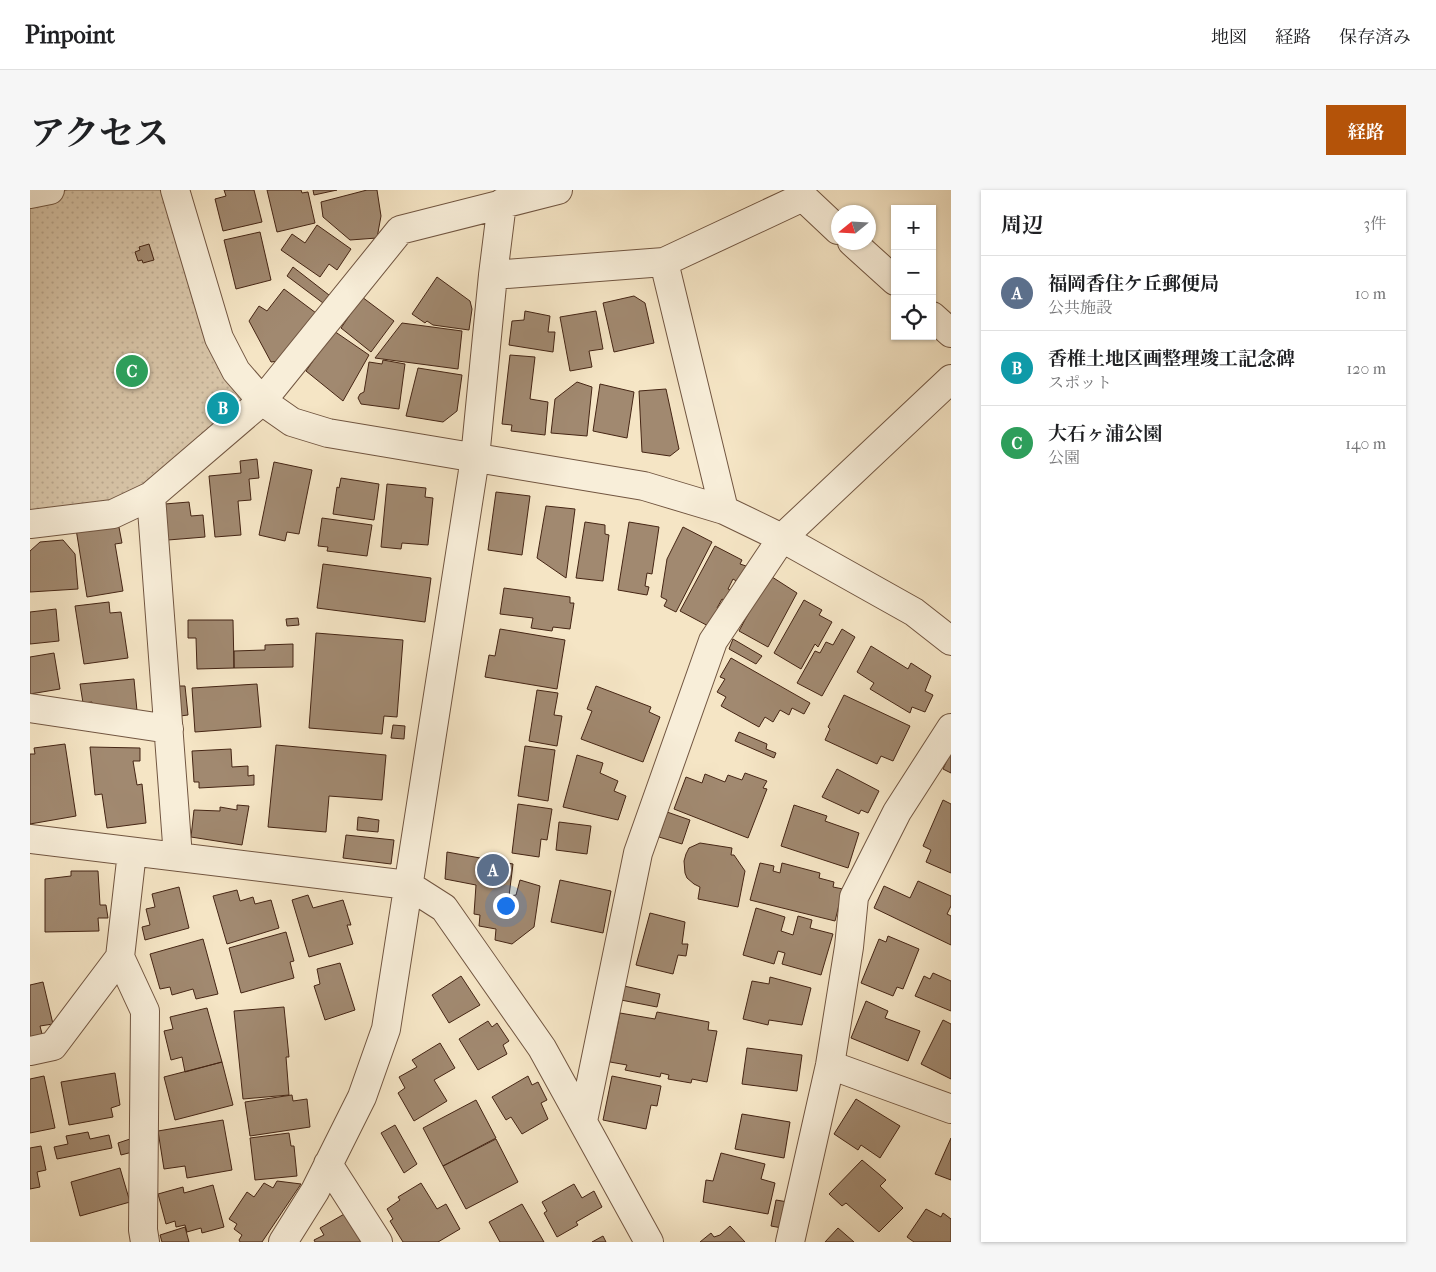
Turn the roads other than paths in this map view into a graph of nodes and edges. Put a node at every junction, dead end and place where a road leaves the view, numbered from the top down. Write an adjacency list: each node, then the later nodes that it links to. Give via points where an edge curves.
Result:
1 (50, 190): 4 (street)
2 (175, 190): 15 (street, via 219,338 236,371)
3 (558, 190): 6 (street)
4 (30, 194)
5 (801, 194): 7 (street); 9 (street)
6 (492, 196): 10 (street); 15 (street, via 400,230)
7 (831, 223)
8 (861, 250): 11 (street)
9 (664, 262): 10 (street); 18 (street)
10 (493, 275): 16 (street)
11 (891, 278)
12 (936, 320): 13 (street)
13 (951, 333)
14 (951, 379): 20 (street)
15 (262, 401): 16 (street, via 292,422 328,433); 17 (street)
16 (476, 458): 18 (street, via 644,486); 28 (street)
17 (151, 496): 19 (street, via 113,514); 24 (street)
18 (724, 510): 20 (street)
19 (30, 524)
20 (782, 538): 21 (street, via 914,612); 33 (street, via 713,641 638,853)
21 (951, 641)
22 (30, 708): 24 (street)
23 (951, 728): 31 (street, via 897,812 854,897)
24 (169, 729): 27 (street)
25 (30, 840): 26 (street)
26 (132, 852): 27 (street); 29 (street)
27 (178, 857): 28 (street)
28 (408, 886): 33 (street, via 444,908 542,1048); 34 (street, via 386,1029 362,1097)
29 (120, 957): 30 (street, via 53,1046); 35 (street, via 145,1011)
30 (30, 1051)
31 (830, 1065): 32 (street); 39 (street)
32 (951, 1109)
33 (582, 1121): 38 (street)
34 (328, 1164): 36 (street); 37 (street)
35 (145, 1242)
36 (283, 1242)
37 (378, 1242)
38 (648, 1242)
39 (790, 1242)

